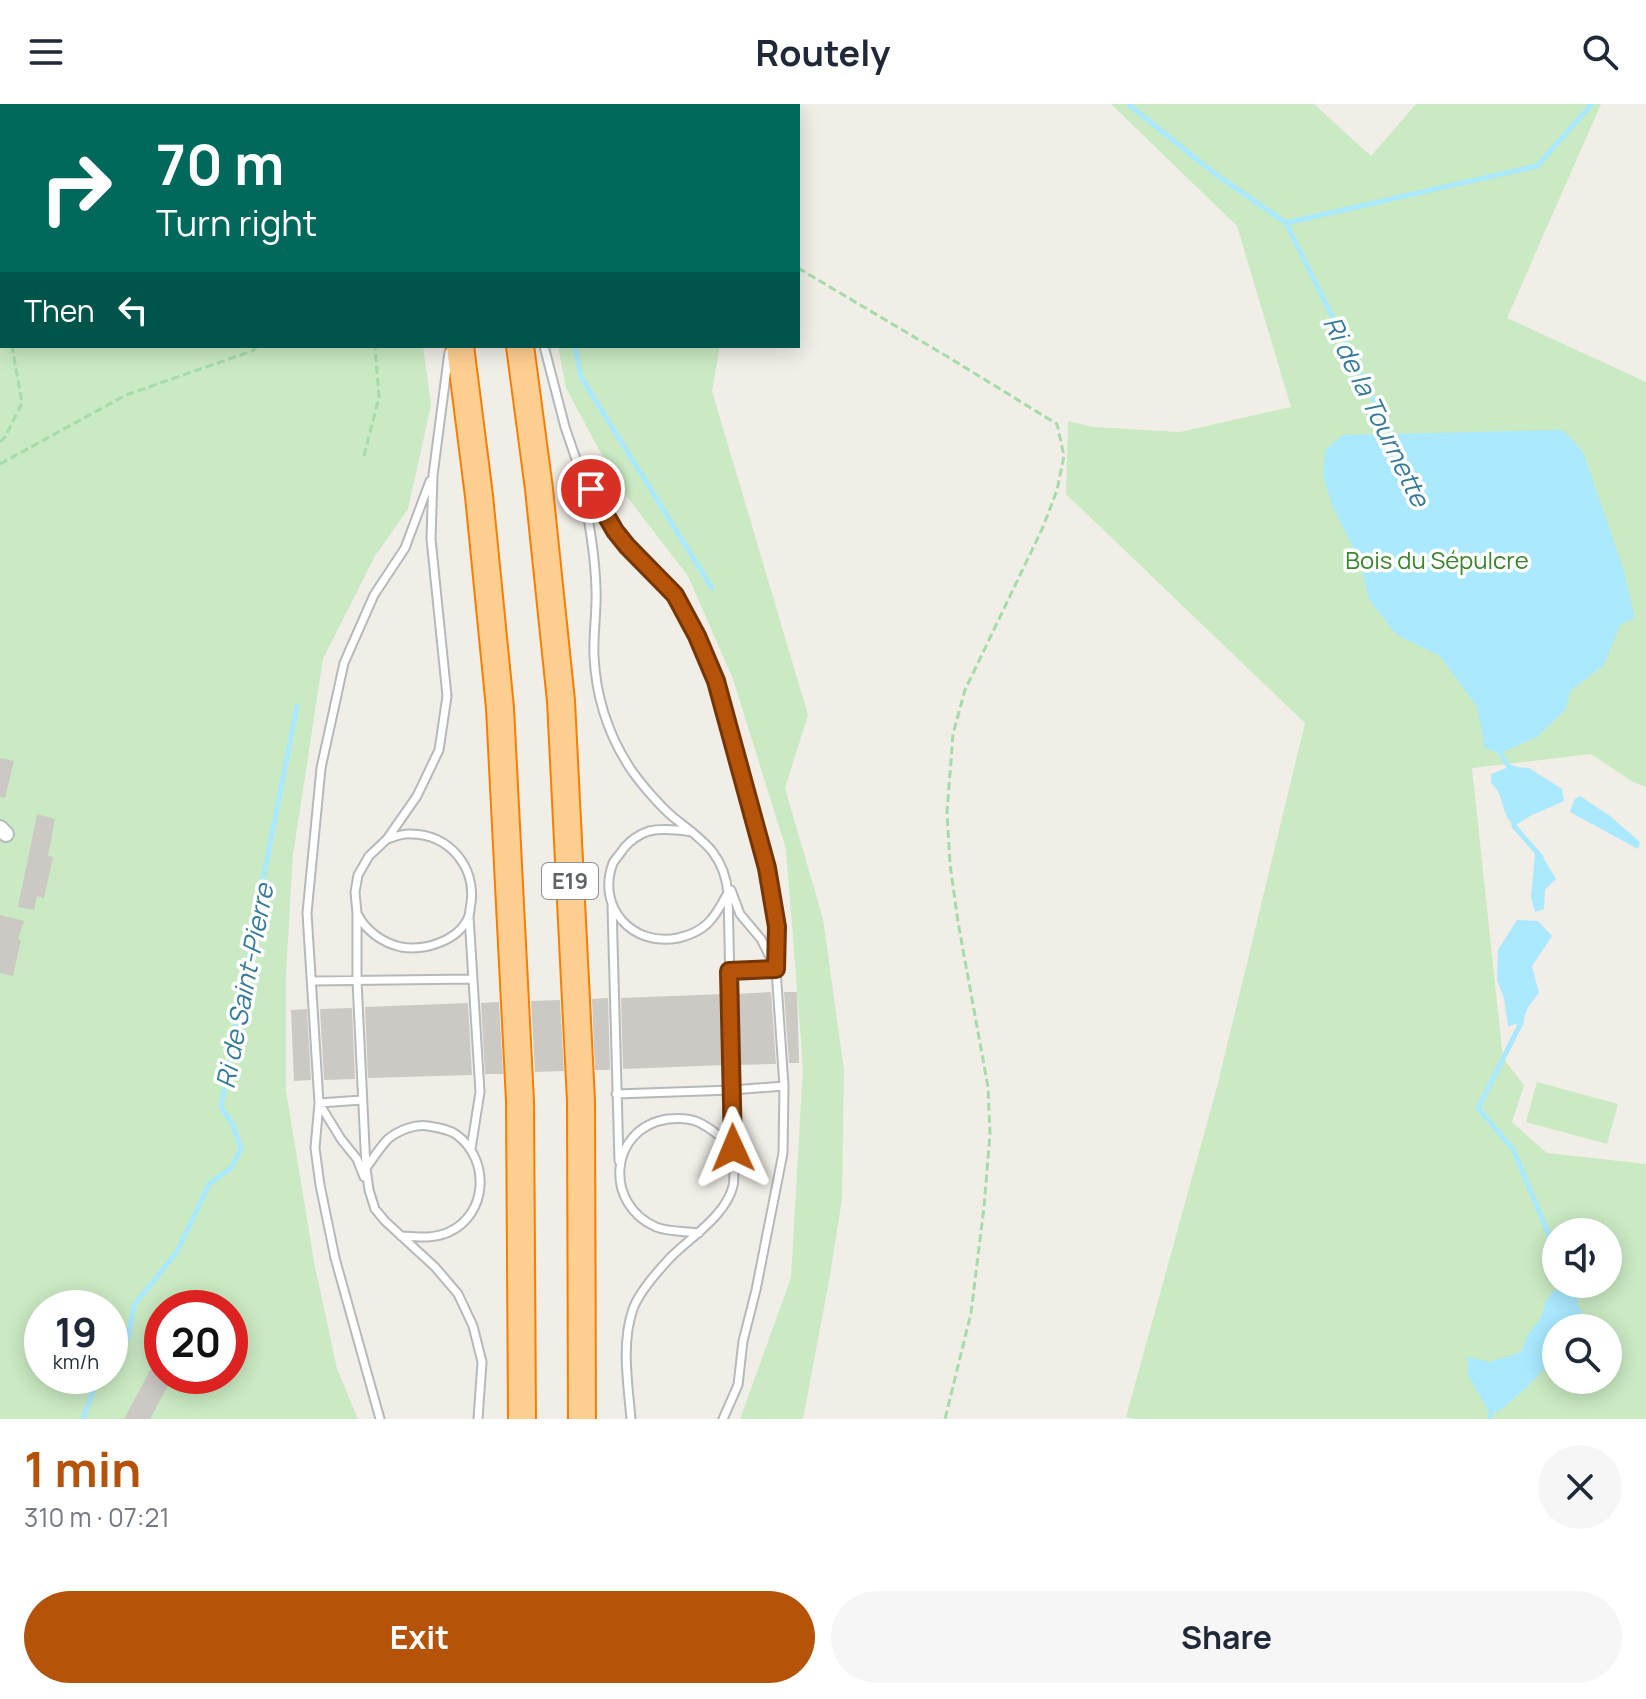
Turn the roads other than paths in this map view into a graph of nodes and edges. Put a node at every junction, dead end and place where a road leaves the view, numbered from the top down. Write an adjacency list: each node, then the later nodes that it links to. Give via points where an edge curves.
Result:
1 (450, 348): 6 (lane)
2 (460, 348): 33 (highway, E19, via 500,708 520,1101)
3 (520, 348): 34 (highway, E19, via 561,701 581,1101)
4 (545, 348): 5 (lane)
5 (579, 468): 7 (lane, via 591,531 599,697 612,736 633,773 670,815); 14 (lane, via 615,531 675,595 716,681 767,868 777,927)
6 (433, 475): 8 (lane, via 431,539 447,696 439,750 417,796); 17 (lane, via 405,548 374,595 344,663 321,768 307,913)
7 (694, 832): 9 (lane, via 719,860); 11 (lane, via 649,831 630,841 614,861)
8 (387, 839): 12 (lane, via 358,875); 13 (lane, via 410,833 453,848 466,864 472,892)
9 (727, 881): 10 (lane); 14 (lane, via 740,914)
10 (728, 893): 11 (lane, via 707,926 669,939 640,935 625,925); 15 (lane)
11 (612, 904): 21 (lane)
12 (357, 913): 13 (lane, via 376,936 416,949 439,944); 18 (lane)
13 (469, 916): 16 (lane)
14 (776, 969): 15 (lane); 19 (lane)
15 (729, 971): 20 (lane)
16 (472, 979): 18 (lane); 25 (lane, via 480,1092)
17 (312, 981): 18 (lane); 23 (lane)
18 (357, 981): 22 (lane)
19 (784, 1086): 20 (lane); 36 (lane, via 783,1153 738,1385)
20 (732, 1090): 21 (lane); 24 (lane)
21 (616, 1094): 26 (lane)
22 (362, 1100): 23 (lane); 27 (lane)
23 (319, 1103): 28 (lane, via 357,1159); 31 (lane, via 315,1148 320,1185)
24 (733, 1148): 26 (lane, via 695,1120 655,1121 628,1141); 29 (lane, via 732,1189)
25 (471, 1149): 27 (lane, via 446,1129 421,1125 388,1139); 30 (lane, via 482,1180 467,1220 433,1238)
26 (619, 1165): 29 (lane, via 620,1185 639,1217 658,1228)
27 (366, 1168): 28 (lane)
28 (369, 1190): 30 (lane, via 375,1209)
29 (699, 1233): 35 (lane, via 669,1259 633,1309 627,1342)
30 (401, 1236): 32 (lane, via 458,1294 473,1326 482,1362)
31 (380, 1419)
32 (478, 1419)
33 (522, 1419)
34 (582, 1419)
35 (631, 1419)
36 (723, 1419)

